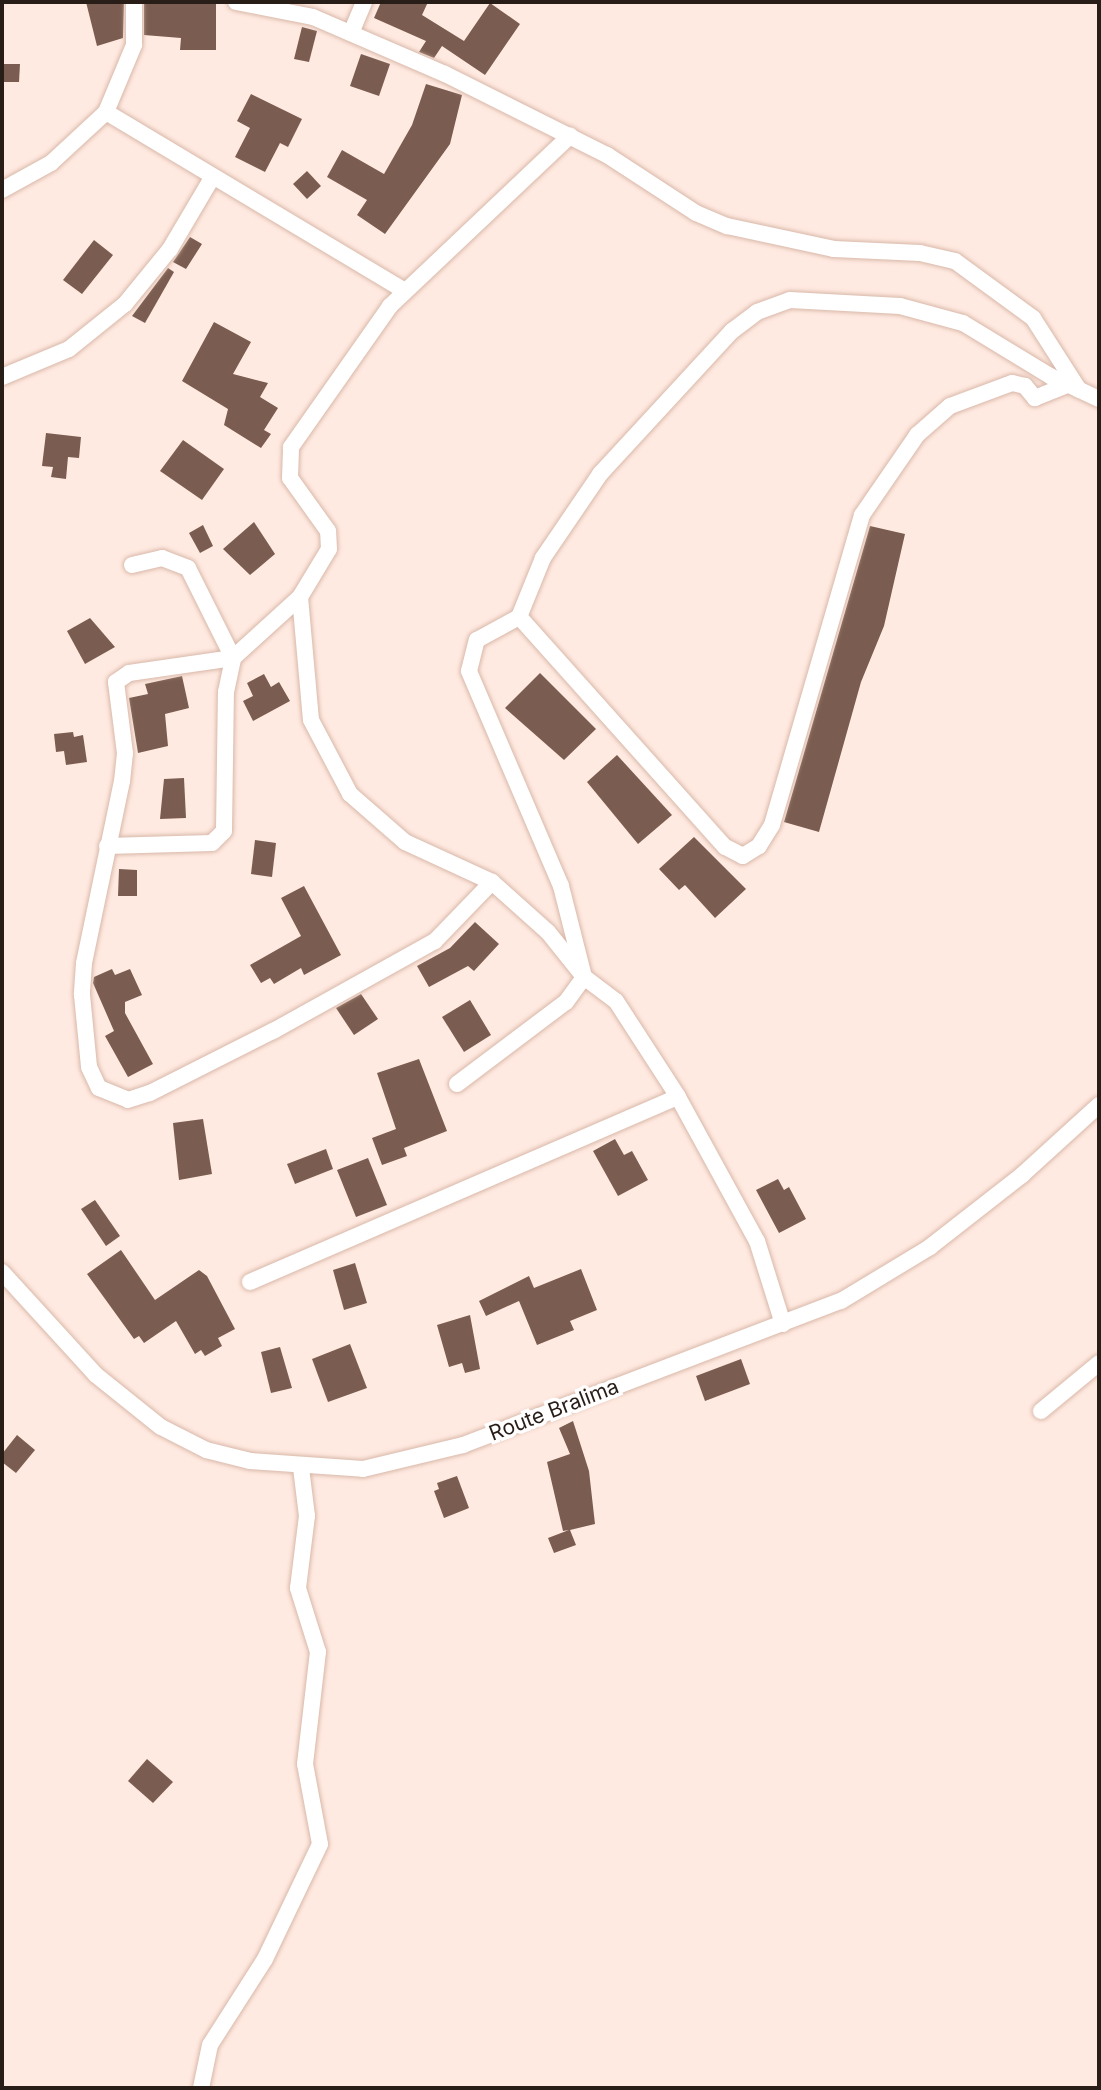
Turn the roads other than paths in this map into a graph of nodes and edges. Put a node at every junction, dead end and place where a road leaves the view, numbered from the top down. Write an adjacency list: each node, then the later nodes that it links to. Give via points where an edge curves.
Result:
1 (134, 2): 5 (street, via 134,45)
2 (236, 2): 4 (street, via 313,17)
3 (364, 2): 4 (street)
4 (351, 33): 6 (street)
5 (106, 112): 7 (street); 8 (street, via 51,163)
6 (570, 136): 9 (street); 11 (street, via 727,226 834,249 920,253 955,261 1033,318)
7 (212, 178): 9 (street, via 274,208); 10 (street, via 170,249 125,304 69,349)
8 (2, 190)
9 (405, 291): 14 (street, via 362,339 291,447 290,478 329,539 322,563)
10 (2, 377)
11 (1073, 387): 12 (street); 15 (street, via 963,323 900,306 790,300 757,312 732,331 600,474 543,558); 15 (street, via 1035,398 1025,386 1012,383 987,397 957,402 917,435 868,507 847,553 772,825 759,846 743,856 725,847)
12 (1099, 399)
13 (132, 565): 16 (street, via 162,558 188,568)
14 (300, 597): 16 (street); 18 (street, via 311,720 350,794 405,842)
15 (519, 617): 19 (street, via 477,640 470,671 561,886)
16 (233, 658): 17 (street, via 120,676 115,698 125,753); 17 (street, via 226,692 224,831 212,843)
17 (107, 846): 18 (street, via 82,995 89,1067 99,1088 128,1100 398,964 435,941)
18 (492, 882): 19 (street, via 541,925)
19 (584, 977): 20 (street, via 566,1002); 21 (street, via 616,1001)
20 (457, 1084)
21 (678, 1097): 24 (street); 25 (street, via 757,1241)
22 (1099, 1105): 25 (street, Route Bralima, via 1022,1175 930,1247 841,1301)
23 (2, 1272): 28 (street, Route Bralima, via 96,1375 161,1427 206,1450)
24 (250, 1282)
25 (783, 1324): 28 (street, Route Bralima, via 463,1445 363,1469)
26 (1099, 1363): 27 (street)
27 (1041, 1411)
28 (301, 1468): 29 (street, via 307,1516 298,1588 318,1652 304,1764 320,1844 265,1959 210,2045)
29 (201, 2088)

